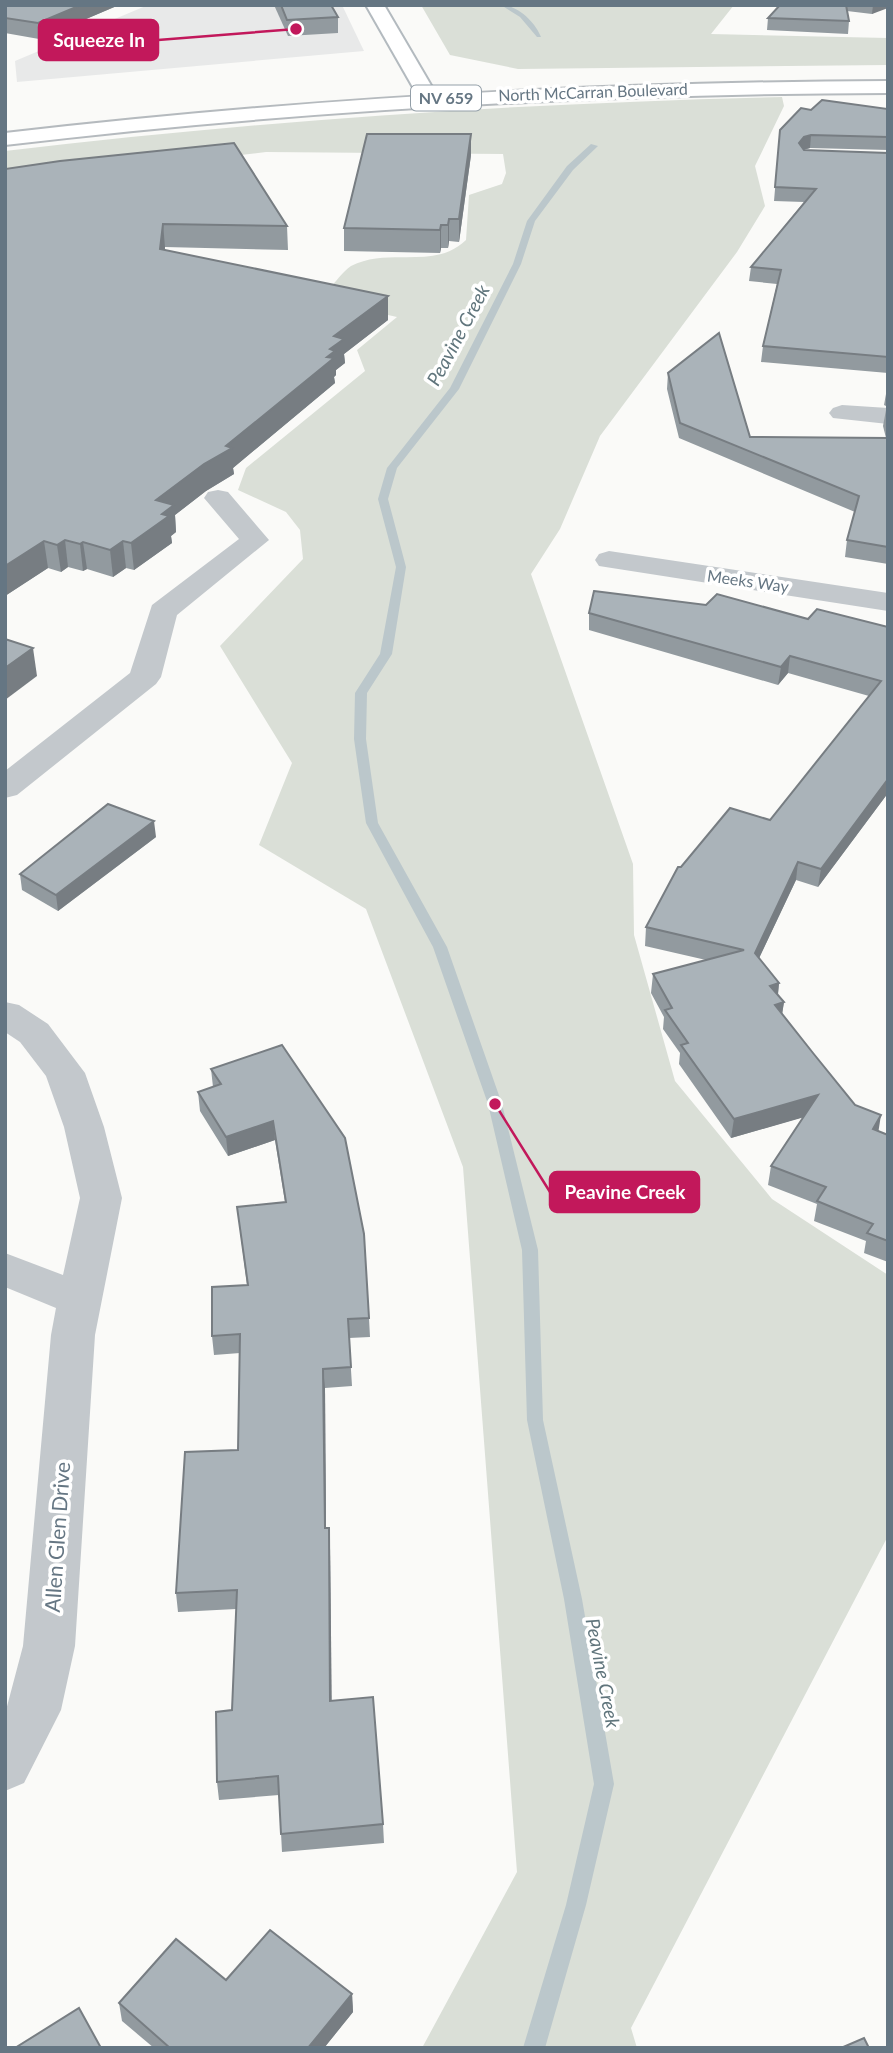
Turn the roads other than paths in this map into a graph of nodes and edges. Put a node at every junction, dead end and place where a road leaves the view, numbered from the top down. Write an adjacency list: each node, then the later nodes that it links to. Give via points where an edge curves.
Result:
1 (375, 5): 3 (main road)
2 (888, 72): 3 (main road, North McCarran Boulevard / NV 659)
3 (419, 81): 5 (main road); 6 (main road, North McCarran Boulevard / NV 659)
4 (888, 87): 5 (main road, North McCarran Boulevard / NV 659, via 647,89)
5 (429, 100): 7 (main road, North McCarran Boulevard / NV 659, via 200,117)
6 (63, 113)
7 (5, 139)
8 (842, 413): 9 (street)
9 (888, 416)
10 (218, 498): 13 (street, via 255,540 163,611 145,677)
11 (609, 560): 12 (street, Meeks Way)
12 (888, 602)
13 (5, 788)
14 (5, 1014): 16 (street, Allen Glen Drive, via 34,1032 65,1073 84,1127 101,1198)
15 (5, 1269): 16 (street)
16 (80, 1300): 17 (street, Allen Glen Drive, via 73,1335 49,1646 35,1710)
17 (5, 1766)

